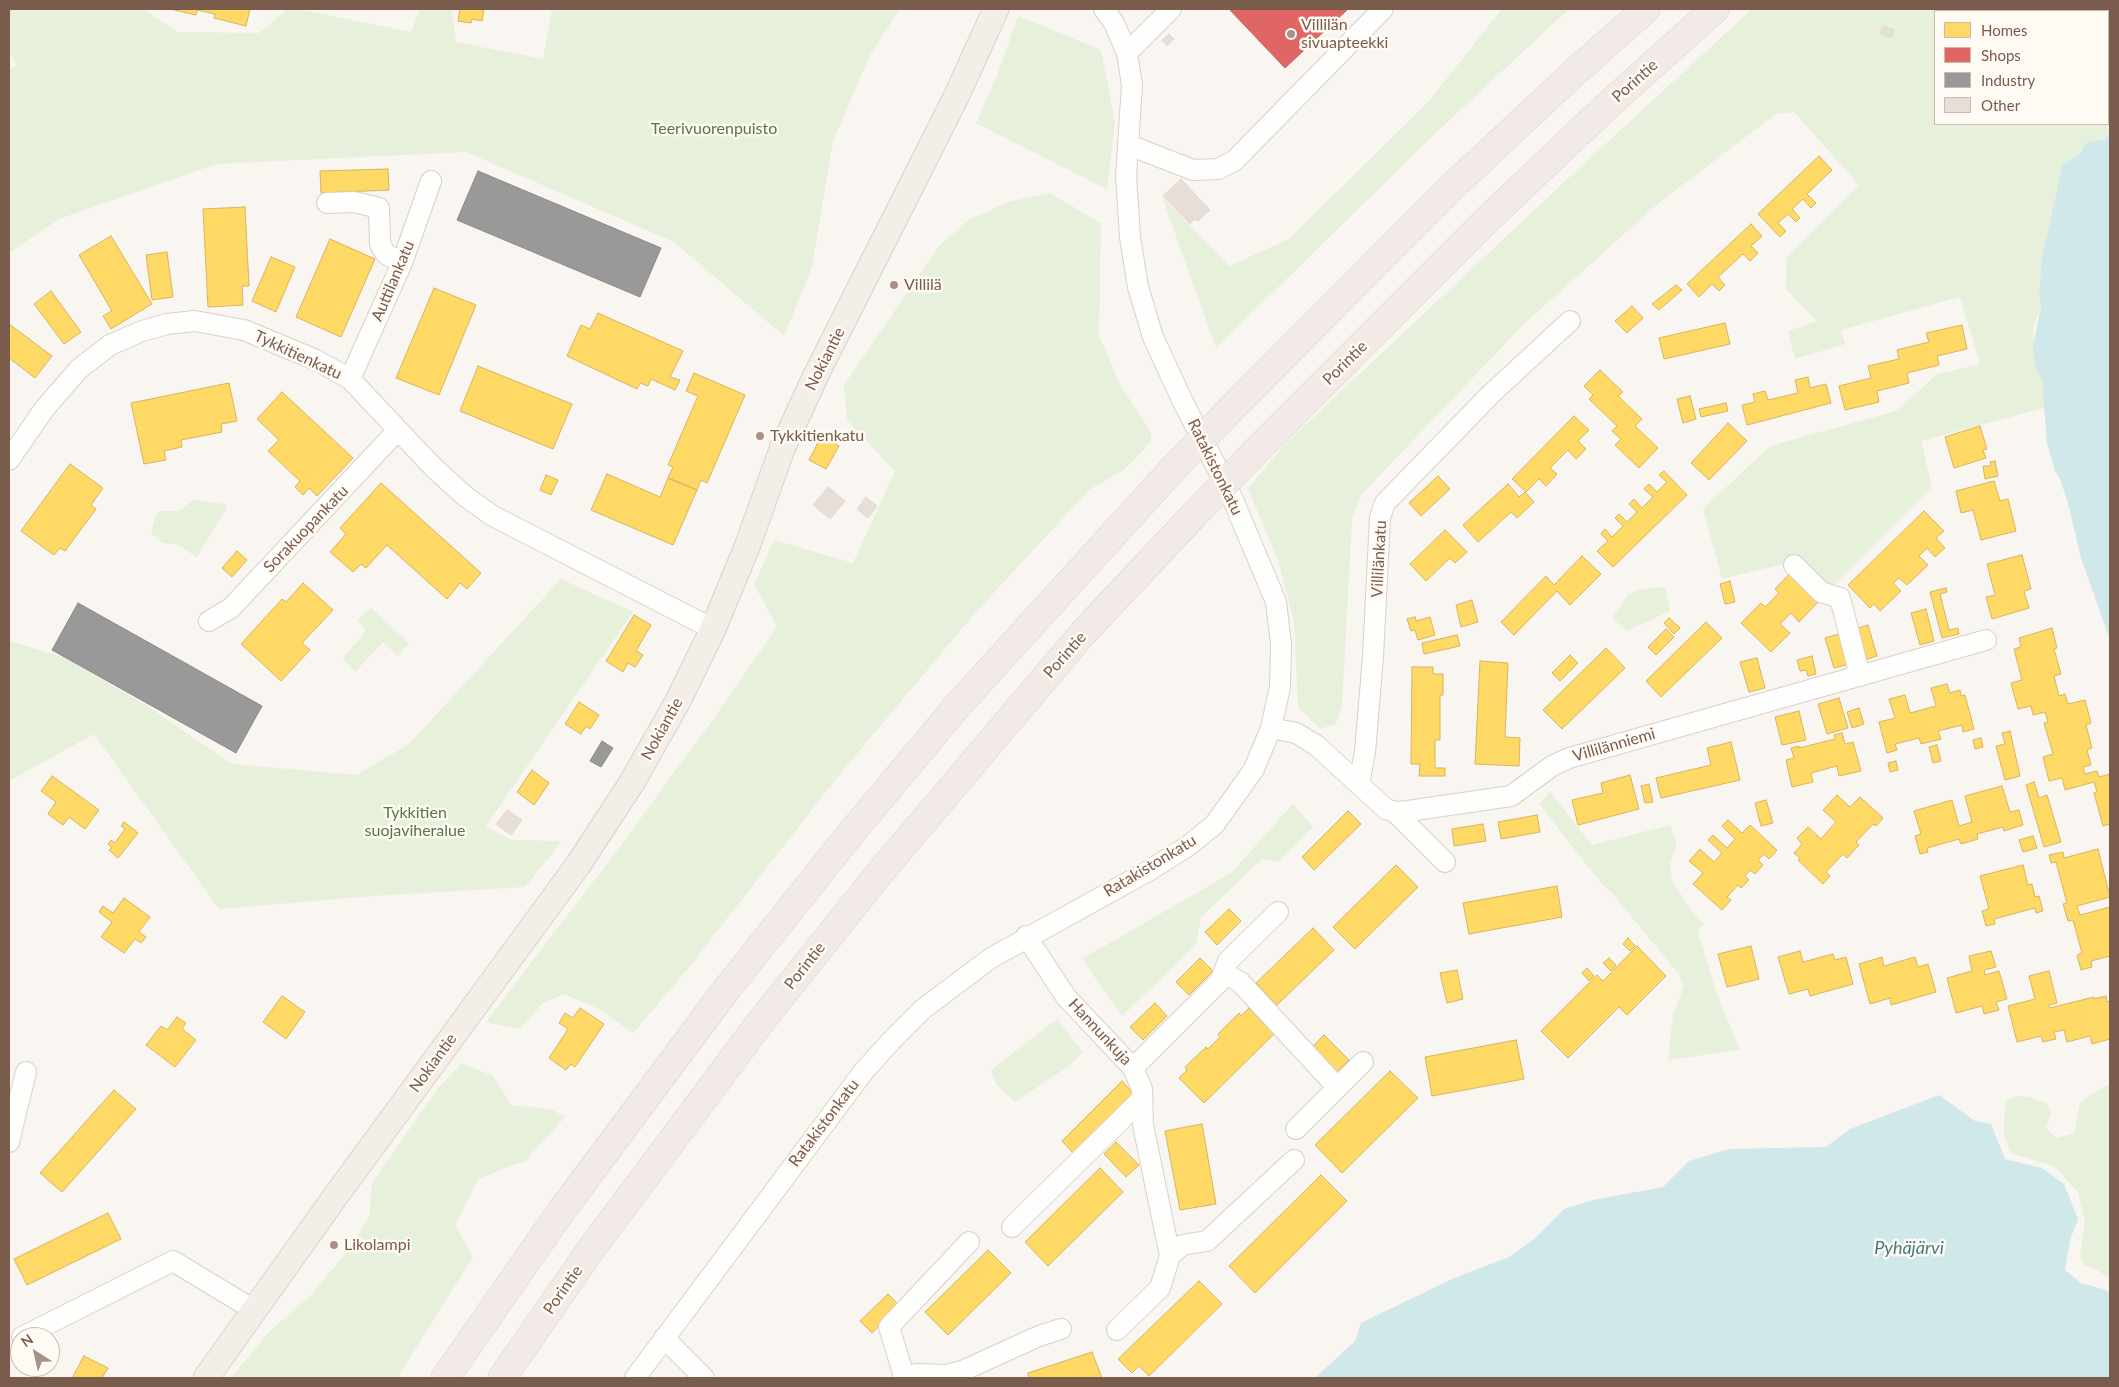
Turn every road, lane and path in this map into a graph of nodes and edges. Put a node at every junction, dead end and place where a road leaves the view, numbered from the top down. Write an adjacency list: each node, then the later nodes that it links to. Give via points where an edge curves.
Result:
1 (996, 9): 18 (main road, Nokiantie, via 957,95 816,375)
2 (1104, 9): 7 (street, Ratakistonkatu)
3 (1172, 9): 7 (street)
4 (1383, 9): 8 (street, via 1234,161 1218,169 1193,170)
5 (1646, 9): 46 (highway, bridge, via 1453,186 1232,409 1171,471 965,697 726,990 597,1163)
6 (1715, 9): 47 (highway, Porintie, bridge, via 1489,218 1255,452 1083,633 878,875 762,1020 594,1245)
7 (1127, 53): 8 (street, Ratakistonkatu, via 1132,85)
8 (1129, 145): 21 (street, Ratakistonkatu, via 1126,176 1132,256 1153,337 1231,495 1276,602 1281,644 1280,687)
9 (431, 181): 11 (street, Auttilankatu)
10 (327, 203): 11 (street, via 354,202 379,208 380,244 386,254)
11 (402, 263): 13 (street, Auttilankatu)
12 (1570, 321): 22 (street, Villilänkatu, via 1491,394 1385,503 1380,518 1372,666)
13 (350, 378): 14 (street, Tykkitienkatu); 15 (street, Tykkitienkatu, via 244,330 195,321 167,324 110,346 79,369 45,408)
14 (398, 430): 17 (street, Sorakuopankatu, via 231,608); 18 (street, Tykkitienkatu, via 466,497 493,516)
15 (9, 460)
16 (1794, 565): 20 (street, via 1821,592 1840,598)
17 (209, 621)
18 (713, 629): 39 (main road, Nokiantie, via 632,784 578,865)
19 (1986, 640): 20 (street, Villilänniemi)
20 (1860, 676): 23 (street, Villilänniemi, via 1568,758 1511,796)
21 (1271, 728): 22 (street, via 1296,733 1316,745); 26 (street, Ratakistonkatu, via 1254,769 1214,825 1150,870)
22 (1359, 784): 23 (street, via 1380,804)
23 (1395, 812): 24 (street)
24 (1445, 862)
25 (1278, 912): 27 (street, via 1228,961)
26 (1026, 936): 29 (street, Hannunkuja, via 1066,996); 43 (street, Ratakistonkatu, via 962,978 923,1009 870,1065)
27 (1224, 973): 29 (street, via 1220,981); 31 (street, via 1240,982)
28 (1363, 1062): 31 (street)
29 (1133, 1068): 32 (street, Hannunkuja, via 1142,1089)
30 (26, 1072): 34 (street)
31 (1337, 1087): 33 (street)
32 (1142, 1100): 36 (street); 38 (street, Hannunkuja, via 1143,1125)
33 (1296, 1129)
34 (9, 1142)
35 (1294, 1160): 38 (street, via 1207,1241 1182,1245)
36 (1012, 1227)
37 (968, 1242): 44 (street, via 889,1327)
38 (1170, 1256): 42 (street, via 1160,1288)
39 (254, 1310): 40 (street, via 173,1261); 45 (main road, Nokiantie)
40 (41, 1327)
41 (1061, 1328): 44 (street, via 947,1375)
42 (1117, 1330)
43 (664, 1338): 48 (street, Ratakistonkatu); 49 (street)
44 (903, 1377)
45 (206, 1378)
46 (444, 1378)
47 (502, 1378)
48 (635, 1378)
49 (704, 1378)

